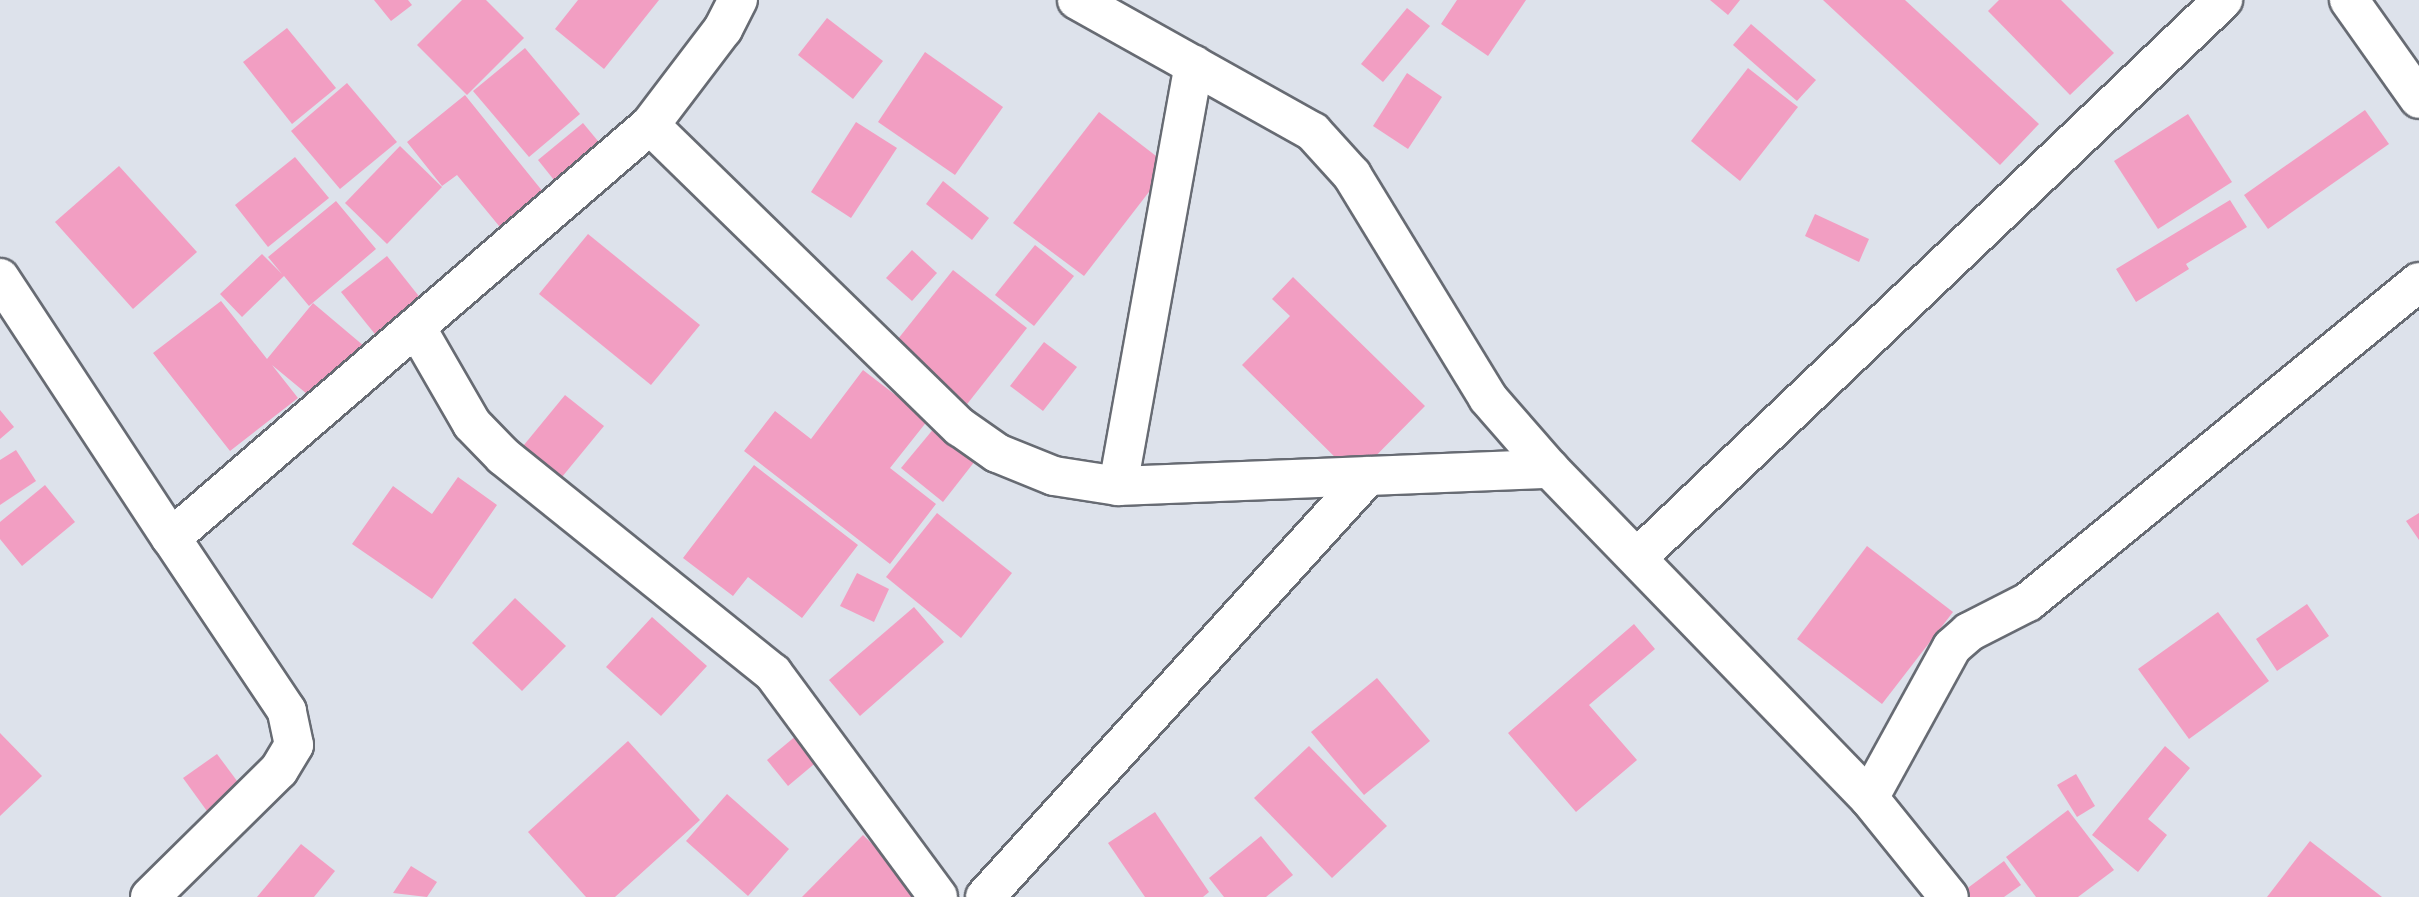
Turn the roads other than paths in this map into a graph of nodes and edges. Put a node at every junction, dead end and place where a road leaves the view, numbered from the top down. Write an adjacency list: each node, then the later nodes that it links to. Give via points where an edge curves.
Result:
1 (738, 0): 7 (street, via 723,29)
2 (1077, 0): 5 (street)
3 (2223, 0): 15 (street)
4 (2349, 0): 6 (street)
5 (1194, 65): 11 (street, via 1313,132 1352,175 1488,398); 13 (street)
6 (2419, 99)
7 (650, 125): 10 (street); 13 (street, via 960,427 997,453 1054,476)
8 (0, 278): 14 (street)
9 (2419, 282): 16 (street, via 2028,602 1969,632 1952,647)
10 (416, 327): 14 (street); 17 (street, via 472,424 503,456 773,674)
11 (1550, 469): 12 (street); 15 (street)
12 (1368, 476): 13 (street); 19 (street)
13 (1118, 486)
14 (171, 538): 18 (street, via 287,711 294,745 279,770)
15 (1638, 557): 16 (street)
16 (1869, 798): 20 (street)
17 (935, 896)
18 (150, 897)
19 (985, 897)
20 (1949, 897)

